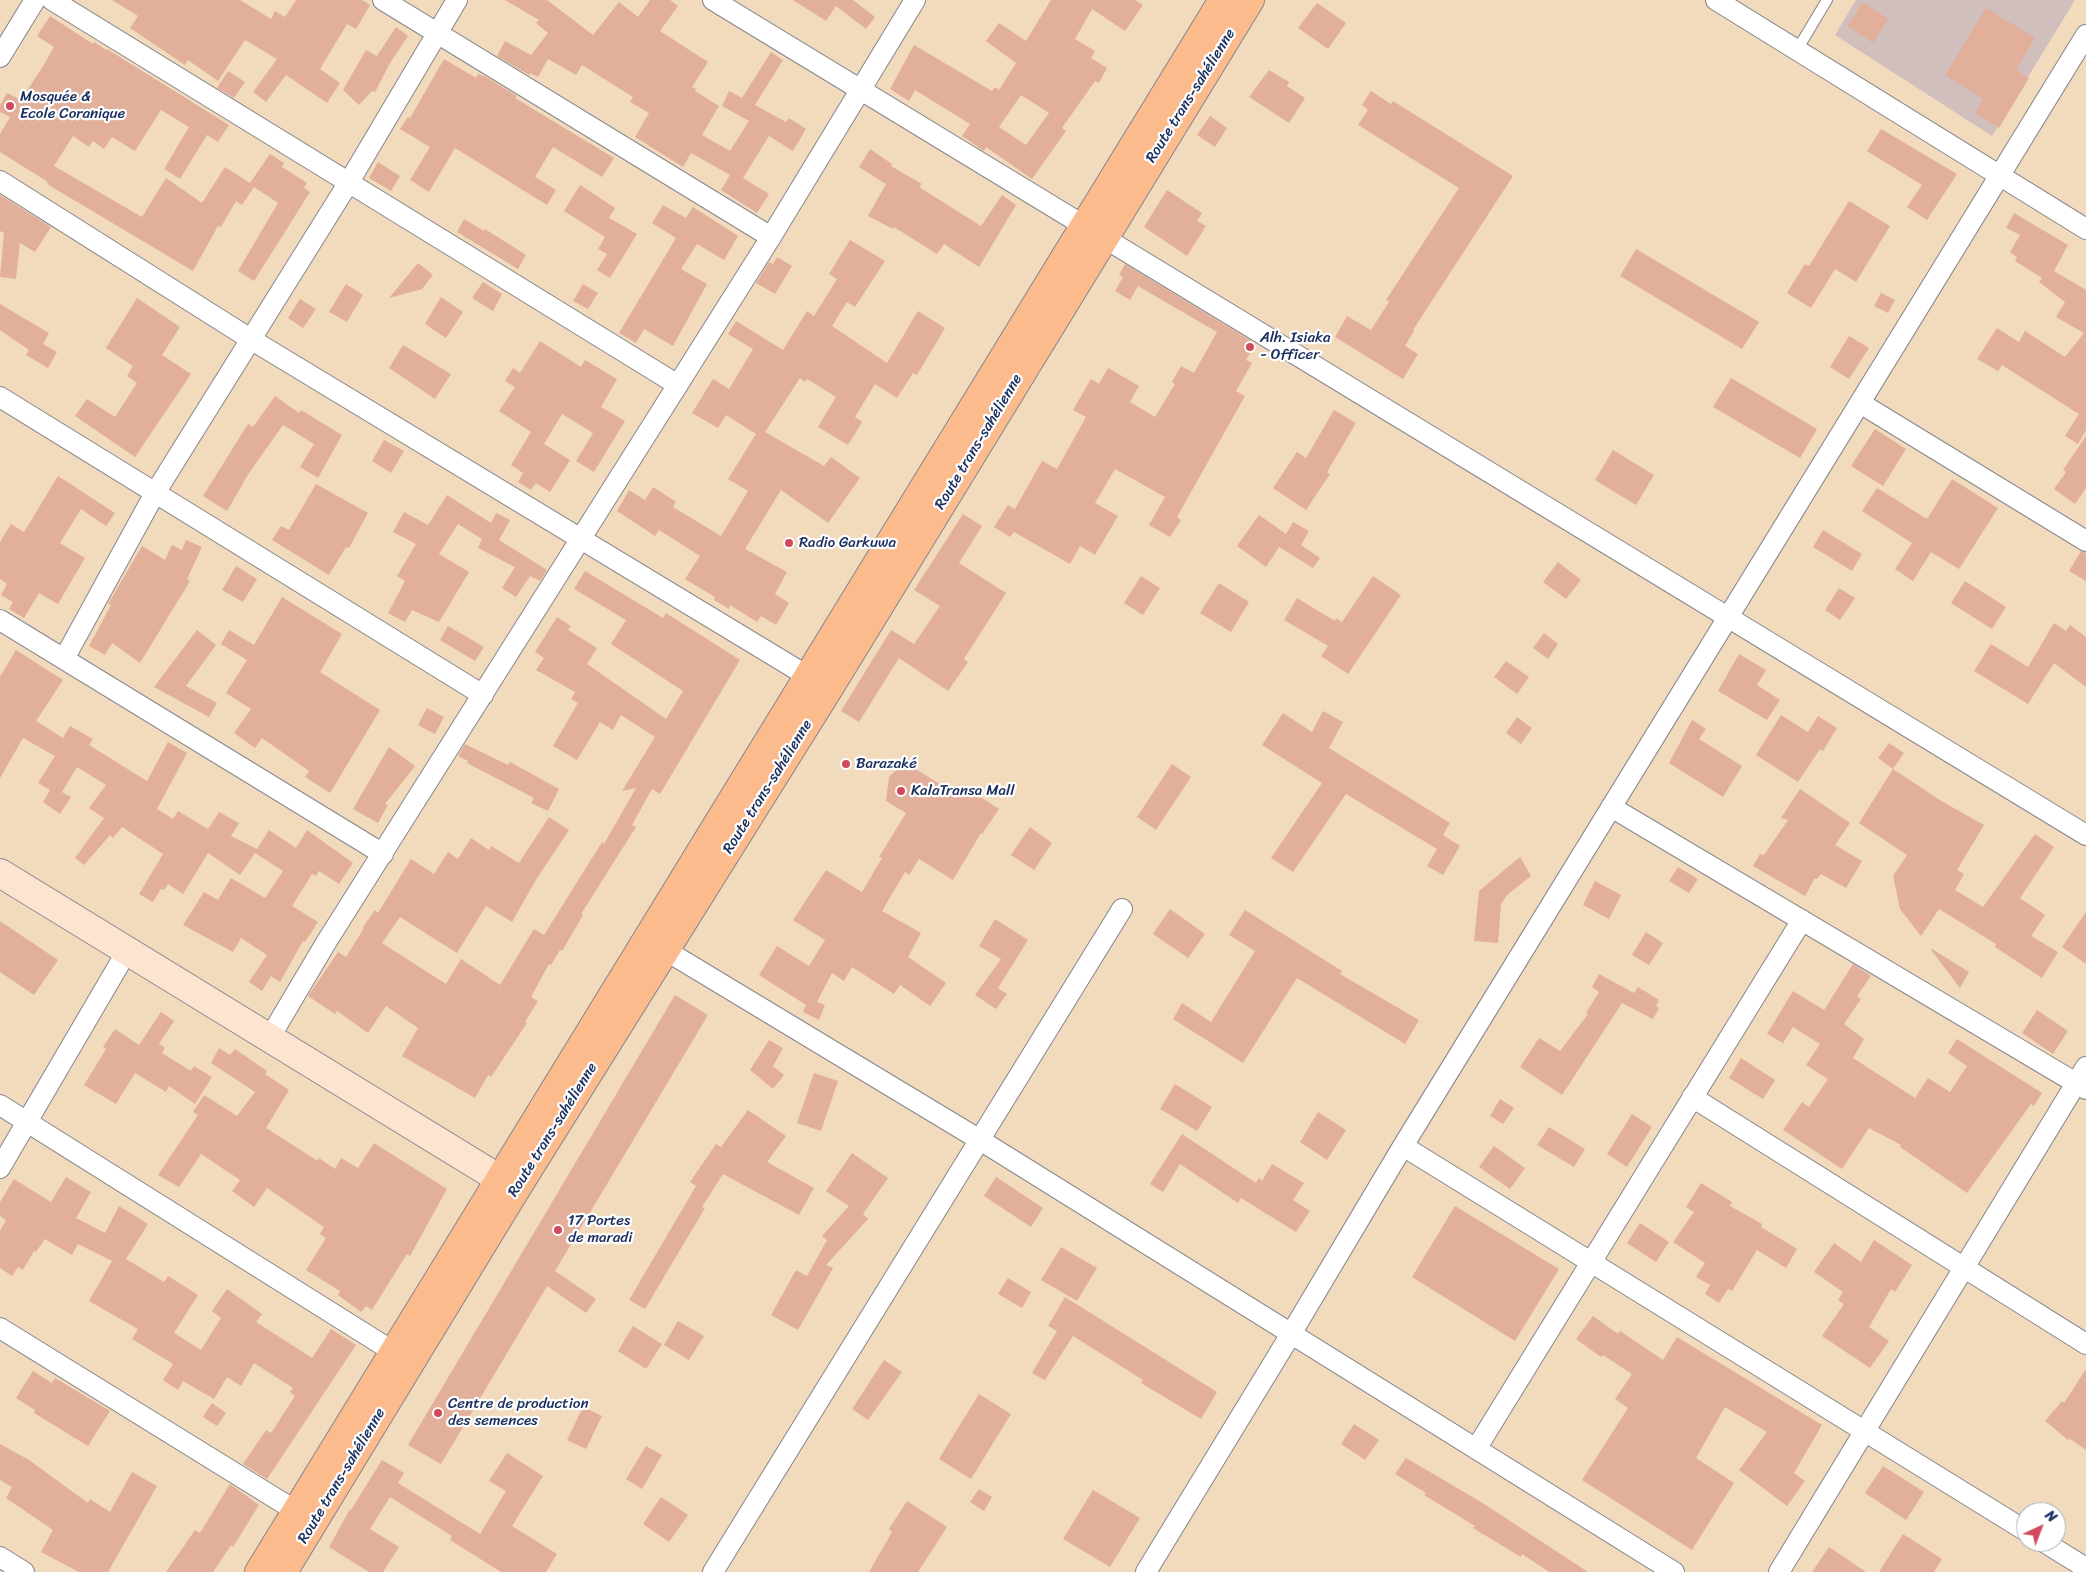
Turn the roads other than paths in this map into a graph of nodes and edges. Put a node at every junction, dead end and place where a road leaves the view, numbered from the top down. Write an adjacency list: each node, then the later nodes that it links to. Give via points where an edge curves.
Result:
1 (35, 0): 14 (street)
2 (52, 0): 18 (street)
3 (383, 0): 11 (street)
4 (457, 0): 11 (street)
5 (713, 0): 15 (street)
6 (915, 0): 15 (street)
7 (1223, 0): 20 (highway, Route trans-sahélienne)
8 (1250, 0): 20 (highway, Route trans-sahélienne)
9 (1716, 0): 13 (street)
10 (1827, 0): 13 (lane)
11 (438, 32): 18 (street); 21 (street)
12 (2086, 35): 16 (street)
13 (1797, 50): 16 (street)
14 (0, 57)
15 (860, 90): 20 (street); 21 (street)
16 (2000, 175): 19 (street); 25 (street)
17 (0, 181): 22 (street)
18 (349, 182): 22 (street); 23 (street)
19 (2086, 228)
20 (1094, 231): 29 (street); 32 (highway, Route trans-sahélienne)
21 (771, 237): 23 (street)
22 (252, 340): 26 (street); 27 (street)
23 (678, 385): 27 (street)
24 (0, 397): 26 (street)
25 (1860, 403): 28 (street); 29 (street)
26 (155, 493): 31 (street); 33 (street)
27 (581, 538): 32 (street); 33 (street)
28 (2086, 541)
29 (1729, 616): 34 (street); 35 (street)
30 (0, 620): 31 (street)
31 (64, 659): 36 (street)
32 (818, 682): 40 (highway, Route trans-sahélienne)
33 (483, 695): 36 (street)
34 (1611, 807): 39 (street); 48 (street)
35 (2086, 835)
36 (383, 854): 42 (street)
37 (0, 873): 41 (street)
38 (1122, 909): 47 (street)
39 (1802, 920): 43 (street); 44 (street)
40 (656, 945): 47 (street); 50 (highway, Route trans-sahélienne)
41 (127, 951): 42 (street); 46 (street)
42 (270, 1037): 50 (street)
43 (2083, 1080): 52 (street)
44 (1692, 1097): 51 (street); 52 (street)
45 (0, 1105): 46 (street)
46 (28, 1122): 49 (street); 56 (street)
47 (980, 1140): 54 (street); 67 (street)
48 (1403, 1146): 51 (street); 54 (street)
49 (0, 1168)
50 (508, 1183): 56 (highway, Route trans-sahélienne)
51 (1590, 1262): 57 (street); 58 (street)
52 (1964, 1268): 55 (street); 57 (street)
53 (0, 1328): 59 (street)
54 (1291, 1334): 58 (street); 68 (street)
55 (2086, 1344)
56 (402, 1357): 59 (highway, Route trans-sahélienne); 66 (highway, Route trans-sahélienne)
57 (1865, 1431): 60 (street); 70 (street)
58 (1476, 1449): 69 (street)
59 (296, 1511): 65 (highway, Route trans-sahélienne)
60 (2016, 1525)
61 (2060, 1552): 63 (street)
62 (0, 1557): 64 (street)
63 (2086, 1568)
64 (24, 1572)
65 (259, 1572)
66 (282, 1572)
67 (713, 1572)
68 (1146, 1572)
69 (1674, 1572)
70 (1779, 1572)

